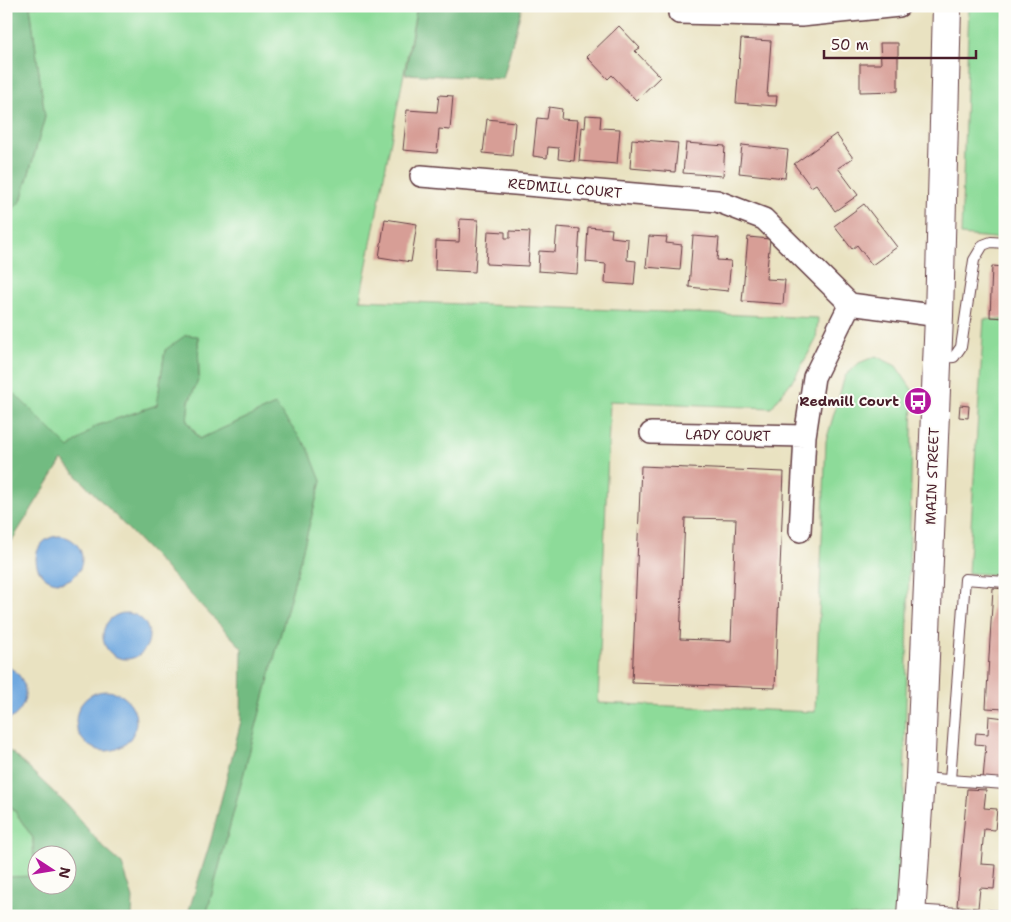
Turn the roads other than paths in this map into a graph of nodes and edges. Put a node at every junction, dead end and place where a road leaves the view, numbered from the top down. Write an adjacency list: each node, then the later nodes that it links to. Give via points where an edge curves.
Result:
1 (899, 6): 3 (street, via 801,16)
2 (947, 6): 7 (main road, MAIN STREET)
3 (679, 13)
4 (421, 176): 6 (street, REDMILL COURT, via 717,201 764,219)
5 (1005, 243): 8 (lane, via 983,245 974,260 961,347 954,357)
6 (850, 304): 7 (street); 10 (street, via 814,377)
7 (939, 316): 8 (main road, MAIN STREET)
8 (937, 358): 13 (main road, MAIN STREET)
9 (650, 433): 10 (street, LADY COURT)
10 (804, 436): 11 (street)
11 (800, 530)
12 (1005, 582): 14 (lane, via 965,579)
13 (920, 778): 14 (lane); 16 (main road, MAIN STREET)
14 (950, 780): 15 (lane)
15 (1005, 784)
16 (911, 913): 17 (lane)
17 (1005, 916)

